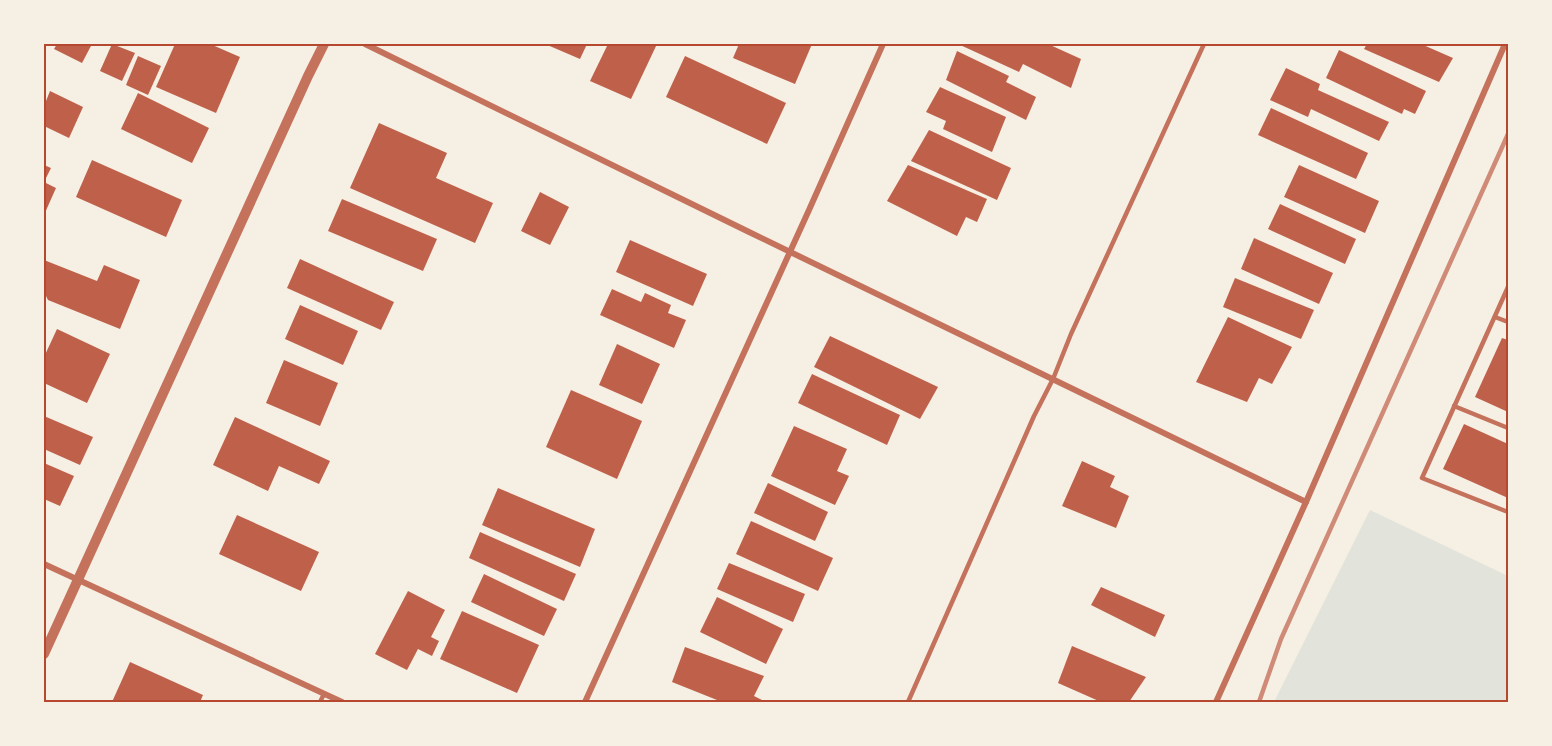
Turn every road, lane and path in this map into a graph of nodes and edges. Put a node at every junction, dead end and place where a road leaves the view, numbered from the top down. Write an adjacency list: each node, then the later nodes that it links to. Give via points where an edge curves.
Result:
1 (324, 44): 16 (street)
2 (365, 44): 6 (street)
3 (883, 44): 6 (street)
4 (1204, 44): 10 (lane)
5 (1505, 44): 13 (street)
6 (790, 251): 10 (street); 21 (street)
7 (1509, 287): 8 (lane)
8 (1495, 316): 9 (lane); 11 (lane)
9 (1509, 322)
10 (1053, 379): 13 (street); 22 (lane)
11 (1455, 406): 12 (lane); 14 (lane, via 1422,478)
12 (1509, 428)
13 (1306, 502): 23 (street)
14 (1509, 512)
15 (44, 564): 16 (street)
16 (76, 579): 17 (street); 18 (street)
17 (44, 654)
18 (324, 694): 19 (lane); 20 (street)
19 (320, 702)
20 (342, 702)
21 (585, 702)
22 (908, 702)
23 (1216, 702)

